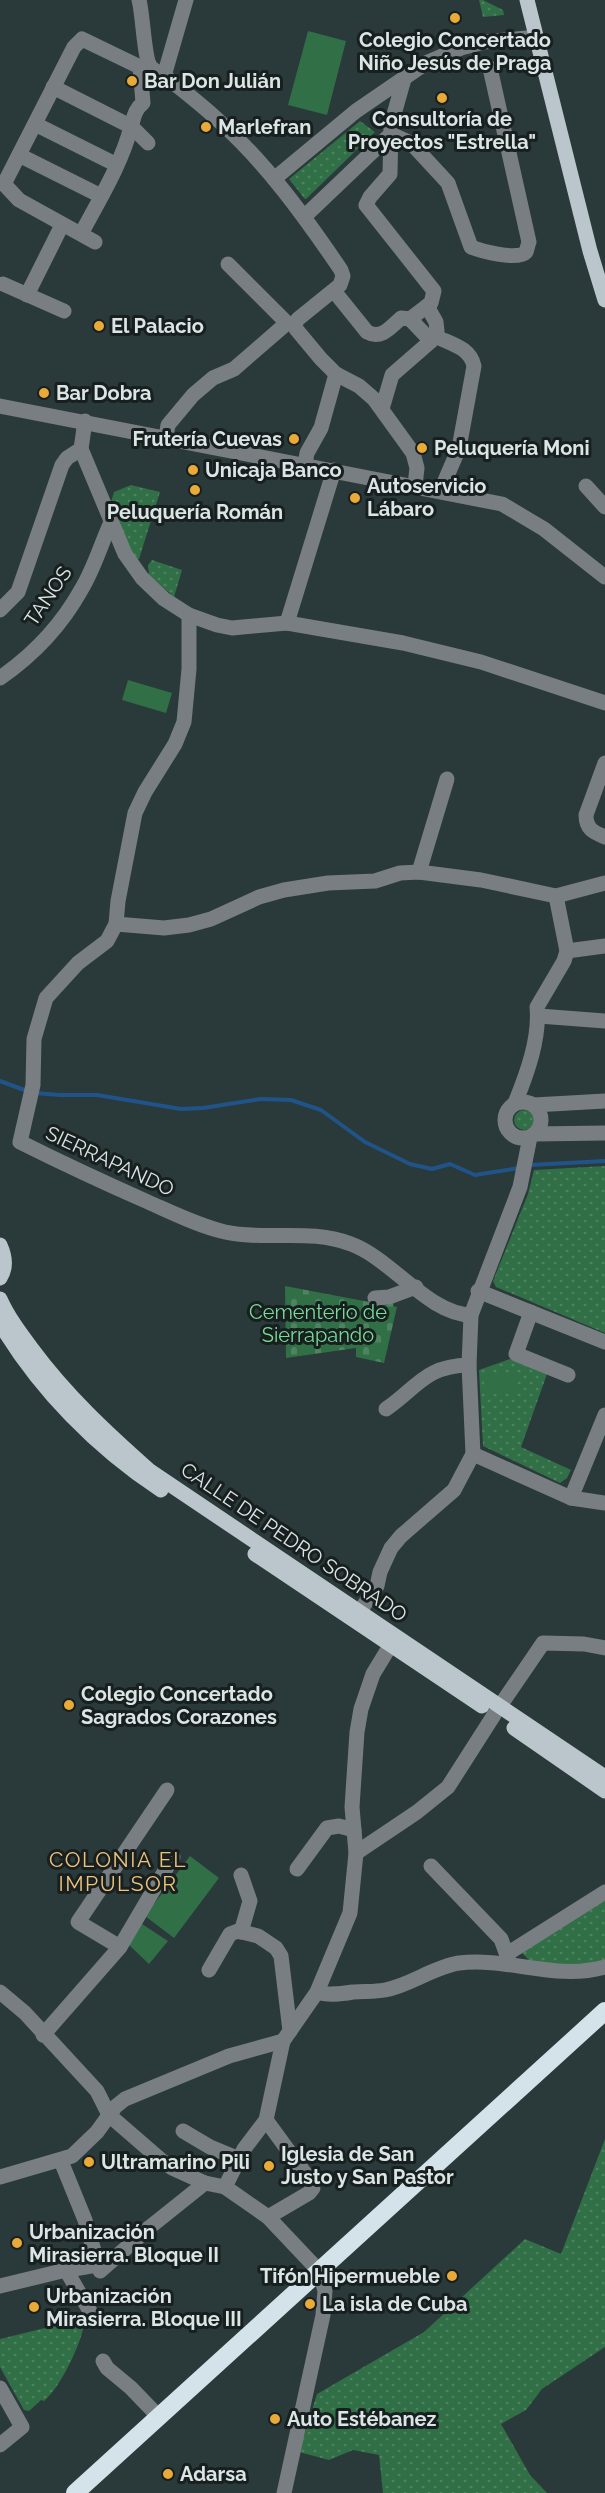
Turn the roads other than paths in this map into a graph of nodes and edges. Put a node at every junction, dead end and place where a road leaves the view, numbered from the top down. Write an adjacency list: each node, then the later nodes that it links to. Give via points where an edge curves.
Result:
1 (139, 0): 6 (street, via 147,59)
2 (186, 0): 6 (street)
3 (527, 0): 4 (main road)
4 (536, 37): 7 (street, via 460,48 426,63); 27 (main road)
5 (490, 69): 13 (street, via 529,242 526,252 503,254 471,247 448,183 411,143)
6 (164, 76): 17 (street, via 222,123)
7 (404, 79): 9 (street); 10 (street)
8 (53, 87): 11 (street); 12 (street); 12 (street, via 82,39 140,67 149,102 138,107)
9 (376, 97): 10 (street); 17 (street)
10 (396, 110): 13 (street)
11 (34, 124): 15 (street); 16 (street)
12 (132, 127): 14 (street); 16 (street)
13 (392, 134): 19 (street); 28 (street, via 390,174 366,205 433,288 433,300)
14 (148, 143)
15 (19, 155): 18 (street); 20 (street, via 4,184 19,200)
16 (117, 165): 18 (street)
17 (274, 178): 19 (street)
18 (101, 196): 21 (street)
19 (305, 216): 25 (street, via 341,270 343,280)
20 (62, 225): 21 (street); 26 (street)
21 (81, 234): 22 (street)
22 (95, 242)
23 (228, 264): 31 (street)
24 (3, 284): 26 (street)
25 (334, 291): 30 (street, via 372,334 381,334); 31 (street)
26 (27, 294): 29 (street)
27 (605, 300)
28 (427, 306): 30 (street); 32 (street, via 436,322)
29 (64, 311)
30 (406, 319): 32 (street)
31 (291, 324): 33 (street); 37 (street, via 193,395 168,425)
32 (433, 338): 35 (street, via 392,375); 43 (street, via 465,350 474,366 459,448)
33 (336, 374): 35 (street, via 366,391); 39 (street, via 321,428)
34 (0, 406): 36 (street)
35 (382, 409): 41 (street, via 413,453 417,468)
36 (85, 421): 37 (street); 38 (street)
37 (166, 437): 39 (street)
38 (81, 449): 45 (street); 47 (street, via 62,465 18,592)
39 (305, 464): 40 (street)
40 (334, 470): 41 (street); 49 (street)
41 (415, 485): 43 (street)
42 (586, 486): 44 (street)
43 (441, 490): 46 (street, via 511,508)
44 (605, 507)
45 (111, 522): 48 (street, via 125,554 142,578); 50 (street, TANOS, via 82,589 65,616 44,642)
46 (602, 568)
47 (0, 610)
48 (189, 615): 49 (street, via 232,628); 58 (street, via 184,722 135,813)
49 (287, 623): 51 (street, via 448,653)
50 (0, 678)
51 (605, 703)
52 (605, 763): 54 (street, via 586,824)
53 (447, 779): 55 (street)
54 (605, 837)
55 (419, 872): 57 (street); 58 (street, via 375,881 284,890 189,925 164,928)
56 (605, 883): 57 (street)
57 (556, 896): 60 (street)
58 (116, 924): 69 (street, SIERRAPANDO, via 107,940 78,963 46,998 34,1039 31,1092 20,1142 176,1214 224,1231 251,1236 327,1236 352,1244)
59 (605, 946): 60 (street)
60 (567, 951): 61 (street, via 537,1008)
61 (539, 1016): 62 (street); 64 (street, via 524,1079)
62 (605, 1021)
63 (605, 1101): 64 (street)
64 (526, 1103): 66 (street, via 539,1110 542,1119 540,1129); 66 (street, via 508,1110 505,1120 507,1130)
65 (605, 1133): 66 (street)
66 (527, 1136): 70 (street, via 523,1179)
67 (0, 1245): 68 (main road, via 5,1265)
68 (0, 1278)
69 (416, 1287): 71 (street); 74 (street, SIERRAPANDO, via 450,1312)
70 (478, 1291): 73 (street); 74 (street)
71 (375, 1298)
72 (0, 1299): 84 (main road, CALLE DE PEDRO SOBRADO, via 13,1324 51,1375 93,1421 150,1471)
73 (531, 1312): 76 (street); 78 (street, via 516,1354)
74 (471, 1316): 77 (street)
75 (0, 1323): 85 (main road, CALLE DE PEDRO SOBRADO, via 43,1382 114,1455)
76 (605, 1342)
77 (469, 1365): 79 (street, via 444,1367 409,1388); 81 (street)
78 (568, 1375)
79 (386, 1409)
80 (605, 1415): 82 (street)
81 (473, 1454): 82 (street); 84 (street, via 454,1490 391,1548 377,1586)
82 (571, 1498): 83 (street)
83 (605, 1503)
84 (360, 1611): 87 (main road, CALLE DE PEDRO SOBRADO)
85 (390, 1646): 87 (main road, CALLE DE PEDRO SOBRADO); 91 (street, via 373,1674 361,1709 352,1792)
86 (605, 1648): 87 (street, via 543,1643)
87 (497, 1710): 88 (main road, CALLE DE PEDRO SOBRADO); 90 (main road, CALLE DE PEDRO SOBRADO); 92 (street, via 448,1787)
88 (605, 1777)
89 (166, 1790): 99 (street, via 78,1922)
90 (605, 1791)
91 (354, 1830): 92 (street); 95 (street, via 327,1828)
92 (357, 1853): 104 (street, via 350,1913)
93 (173, 1857): 99 (street)
94 (431, 1866): 100 (street, via 496,1933)
95 (297, 1869)
96 (241, 1875): 98 (street, via 250,1902)
97 (605, 1892): 100 (street)
98 (241, 1932): 102 (street, via 230,1934); 107 (street, via 268,1942 281,1956)
99 (120, 1947): 106 (street)
100 (508, 1959): 101 (street, via 555,1972); 104 (street, via 456,1963 385,1990)
101 (605, 1967)
102 (209, 1970)
103 (0, 1992): 106 (street)
104 (317, 1992): 107 (street)
105 (605, 2011): 119 (highway)
106 (43, 2035): 108 (street, via 97,2091)
107 (286, 2036): 108 (street, via 125,2099); 109 (street)
108 (109, 2115): 112 (street, via 81,2150); 114 (street, via 167,2164)
109 (267, 2120): 111 (street); 116 (street, via 313,2188)
110 (183, 2131): 111 (street)
111 (239, 2159): 115 (street)
112 (62, 2161): 113 (street); 117 (street)
113 (0, 2177)
114 (205, 2183): 115 (street); 117 (street)
115 (225, 2187): 116 (street)
116 (268, 2217): 119 (street)
117 (98, 2268): 118 (street)
118 (66, 2271): 120 (street); 121 (street)
119 (320, 2272): 124 (highway); 127 (street, via 326,2291 323,2315)
120 (0, 2286)
121 (91, 2313)
122 (103, 2361): 124 (street)
123 (0, 2388): 125 (street, via 22,2427)
124 (158, 2416): 126 (highway)
125 (0, 2445)
126 (75, 2493)
127 (284, 2493)

